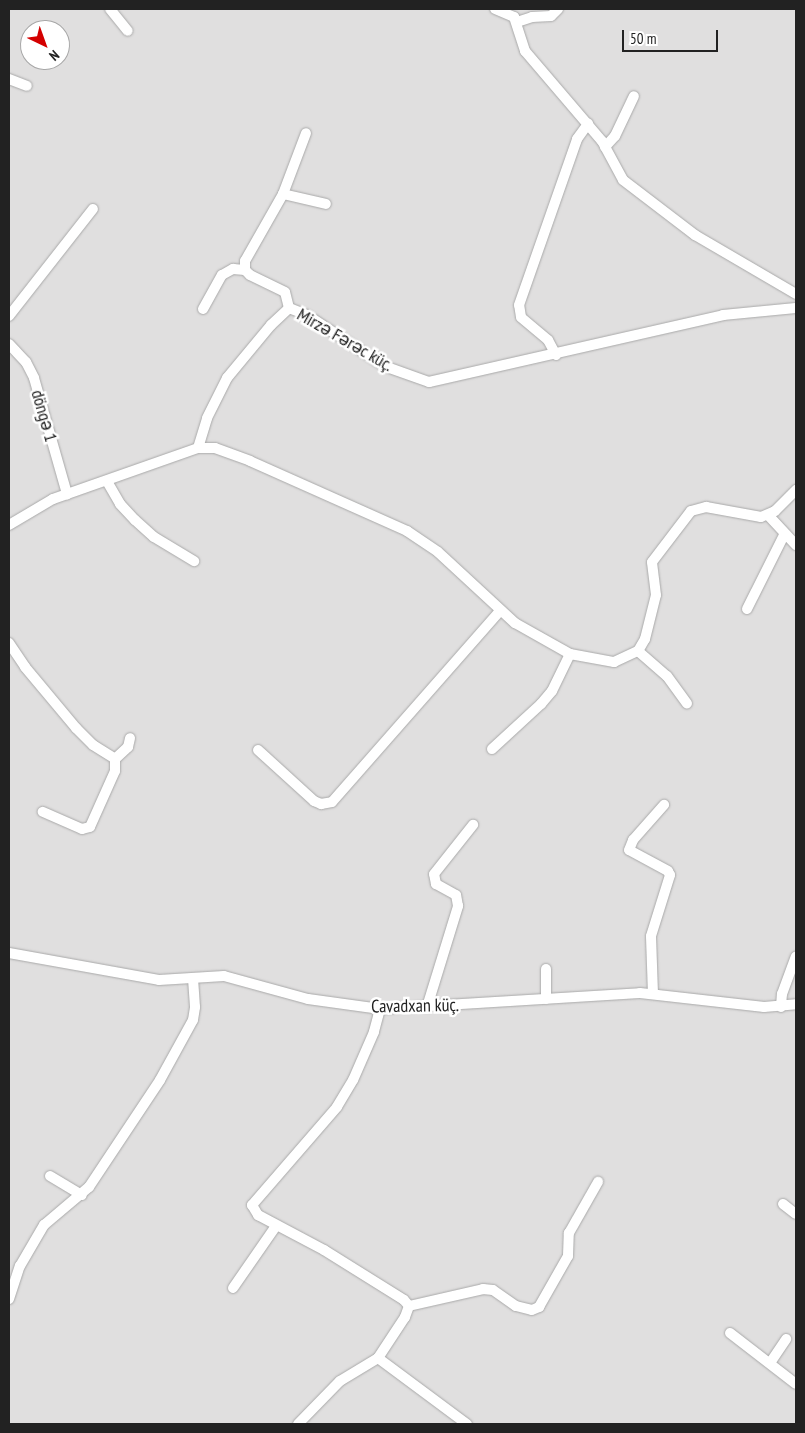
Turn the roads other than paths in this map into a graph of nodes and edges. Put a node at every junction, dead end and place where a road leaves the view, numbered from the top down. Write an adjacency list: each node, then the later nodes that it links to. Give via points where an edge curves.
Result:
1 (110, 9): 5 (street)
2 (495, 9): 4 (street, via 510,14)
3 (558, 9): 4 (street, via 551,16)
4 (517, 22): 9 (street, via 525,51)
5 (128, 31)
6 (9, 80): 7 (street)
7 (27, 86)
8 (634, 96): 11 (street)
9 (588, 124): 11 (street); 22 (street, via 576,139 519,305 521,317 548,340)
10 (306, 133): 12 (street)
11 (606, 147): 16 (street, via 623,180 657,208)
12 (283, 194): 13 (street); 15 (street, via 251,246)
13 (326, 204)
14 (93, 209): 20 (street)
15 (245, 270): 17 (street, via 285,292); 19 (street, via 234,269 222,275)
16 (796, 294)
17 (289, 308): 22 (street, Mirzə Fərəc küç., via 307,315 384,366 421,381 436,381 462,372); 23 (street, Mirzə Fərəc küç., via 270,325 224,383 207,418)
18 (796, 308): 22 (street, Mirzə Fərəc küç., via 723,315)
19 (203, 309)
20 (9, 316)
21 (9, 344): 26 (street, döngə 1, via 26,362 34,378)
22 (556, 355)
23 (198, 448): 24 (street); 33 (street, via 215,448 250,461 407,530 438,552)
24 (108, 483): 26 (street); 31 (street, via 120,504 135,520 154,537)
25 (796, 490): 27 (street)
26 (67, 494): 28 (street)
27 (768, 516): 29 (street); 35 (street, via 706,507 691,511 652,562 655,606)
28 (9, 525)
29 (784, 535): 30 (street); 32 (street)
30 (796, 545)
31 (194, 561)
32 (747, 609)
33 (500, 611): 36 (street); 40 (street, via 332,802 321,804 314,801)
34 (9, 643): 41 (street, via 24,667 76,728 93,745)
35 (638, 651): 36 (street, via 614,662); 37 (street, via 667,676)
36 (570, 654): 39 (street, via 552,691)
37 (687, 704)
38 (130, 738): 41 (street, via 128,747)
39 (492, 749)
40 (258, 750)
41 (115, 759): 43 (street, via 115,771 90,826 82,830)
42 (664, 805): 49 (street, via 633,840 629,850 670,875 652,936)
43 (43, 812)
44 (473, 825): 52 (street, via 434,874 436,884 456,895 458,906)
45 (9, 953): 48 (street, Cavadxan küç., via 159,980)
46 (796, 956): 53 (street, via 782,994)
47 (546, 969): 50 (street)
48 (193, 979): 54 (street, Cavadxan küç., via 224,976 308,999); 57 (street, via 195,1007 188,1030 101,1172)
49 (653, 994): 50 (street, Cavadxan küç.); 53 (street, Cavadxan küç.)
50 (546, 1000): 52 (street, Cavadxan küç.)
51 (796, 1004): 53 (street, Cavadxan küç.)
52 (427, 1007): 54 (street, Cavadxan küç.)
53 (781, 1007)
54 (380, 1009): 60 (street, via 356,1072 337,1107 301,1151 255,1198 253,1210)
55 (50, 1176): 57 (street)
56 (598, 1182): 63 (street, via 570,1233 568,1256 539,1308 532,1310 516,1306 493,1290 483,1289)
57 (82, 1195): 62 (street, via 44,1225 20,1266)
58 (783, 1204): 59 (street)
59 (796, 1214)
60 (276, 1226): 61 (street); 63 (street, via 332,1254 395,1292)
61 (233, 1288)
62 (9, 1299)
63 (409, 1306): 66 (street, via 392,1340)
64 (730, 1333): 67 (street)
65 (786, 1339): 67 (street)
66 (378, 1358): 69 (street, via 340,1382); 70 (street)
67 (770, 1363): 68 (street)
68 (796, 1384)
69 (298, 1424)
70 (466, 1424)

